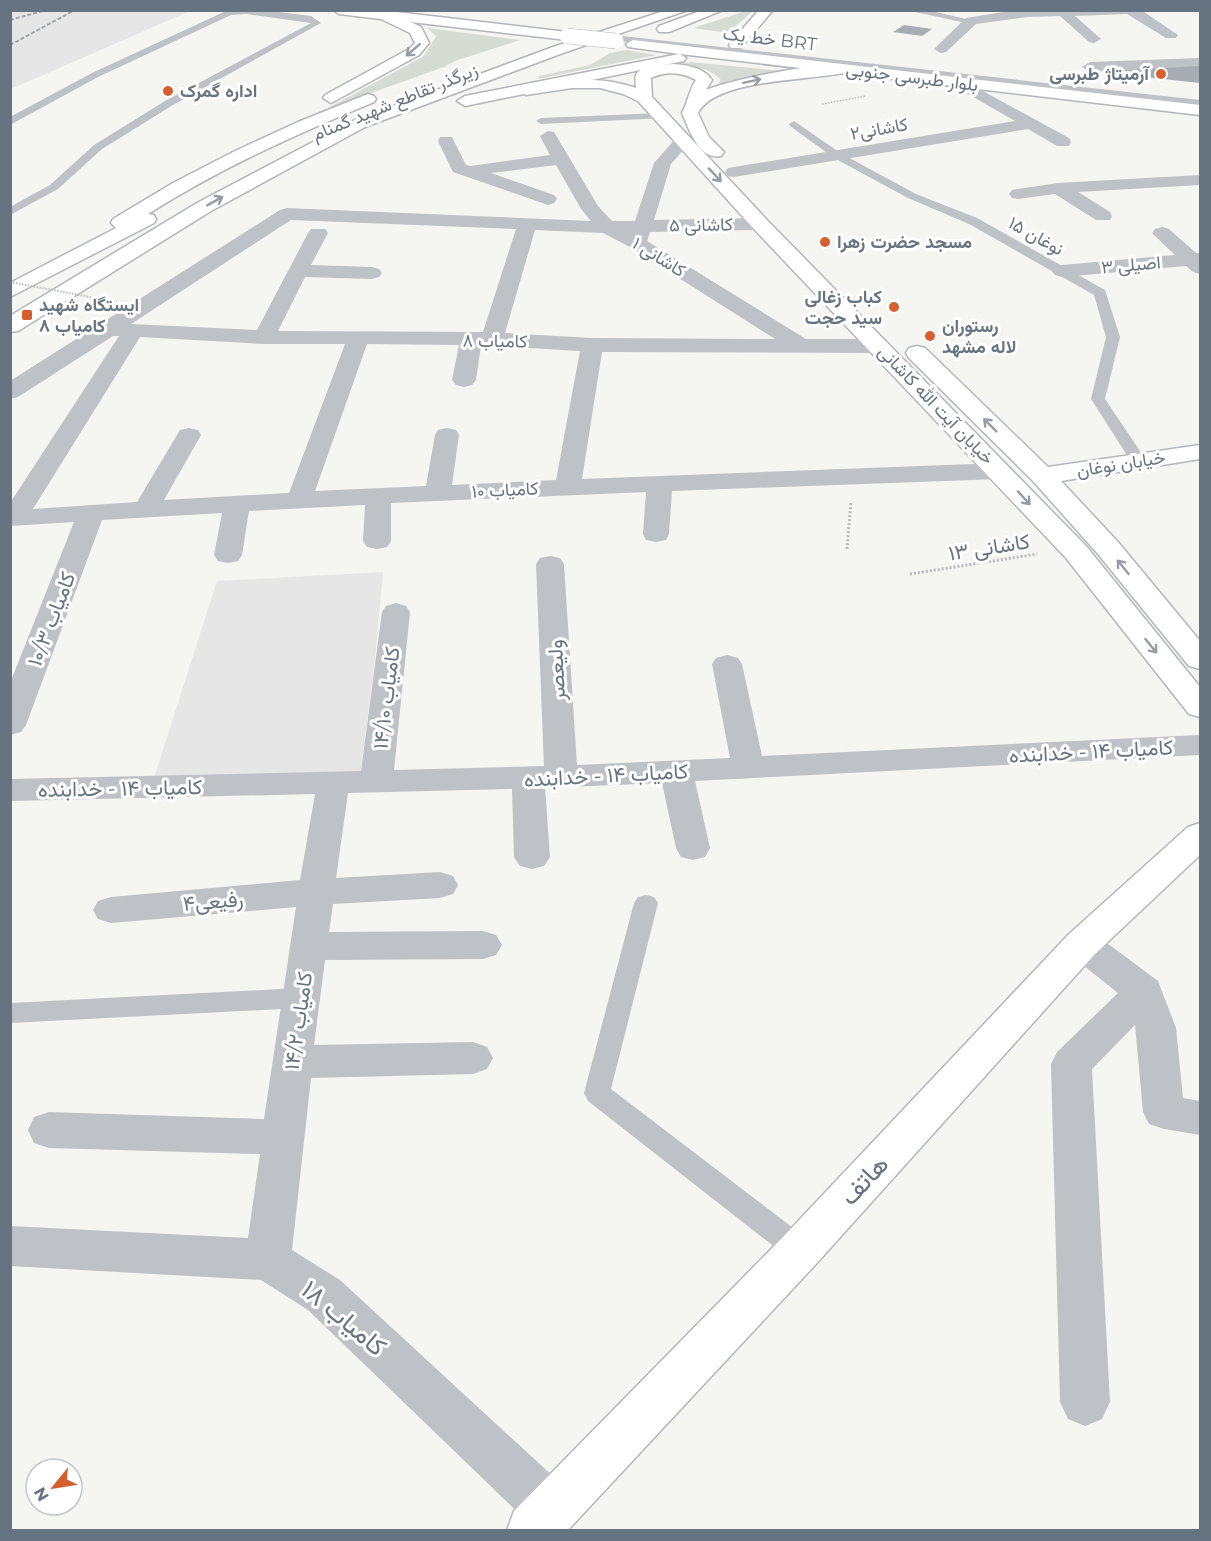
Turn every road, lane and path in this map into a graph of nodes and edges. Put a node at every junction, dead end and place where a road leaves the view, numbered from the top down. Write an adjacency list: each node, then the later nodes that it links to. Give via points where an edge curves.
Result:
1 (339, 10): 13 (main road)
2 (634, 10): 16 (main road)
3 (656, 10): 62 (main road, زیرگذر تقاطع شهید گمنام, via 540,47 340,120)
4 (682, 10): 66 (main road, زیرگذر تقاطع شهید گمنام, one-way to 4, via 204,207 359,124)
5 (717, 10): 18 (main road)
6 (767, 10): 20 (main road)
7 (910, 10): 14 (lane)
8 (1125, 10): 12 (street)
9 (1131, 10): 17 (street)
10 (447, 11): 11 (main road); 16 (main road)
11 (475, 12)
12 (1069, 12): 14 (street); 19 (street)
13 (386, 16): 16 (main road); 46 (main road, one-way to 46, via 416,30 422,43 414,52 262,136)
14 (974, 20): 15 (street); 21 (street)
15 (996, 29)
16 (573, 31): 18 (main road, bridge); 18 (main road); 22 (main road)
17 (1171, 35)
18 (631, 38): 20 (main road, بلوار طبرسی جنوبی); 23 (main road, بلوار طبرسی جنوبی); 33 (main road); 34 (lane, خط یک BRT)
19 (1094, 39)
20 (736, 45): 31 (main road, بلوار طبرسی جنوبی)
21 (941, 49)
22 (511, 50)
23 (707, 54): 26 (main road, بلوار طبرسی جنوبی); 28 (main road)
24 (1200, 62): 25 (street)
25 (1090, 67)
26 (843, 69): 27 (main road, بلوار طبرسی جنوبی); 32 (main road, one-way to 26, via 729,86)
27 (959, 83): 35 (main road, بلوار طبرسی جنوبی); 39 (street)
28 (526, 90): 30 (main road, خیابان آیت الله کاشانی, via 591,82 624,88); 33 (main road)
29 (381, 94): 46 (main road, via 321,117)
30 (644, 98): 32 (main road, via 643,76 673,69 702,77); 36 (main road, خیابان آیت الله کاشانی)
31 (1200, 98)
32 (697, 100): 48 (main road, خیابان آیت الله کاشانی, via 690,113 702,139)
33 (448, 104): 66 (main road, via 292,174 230,210)
34 (1200, 104)
35 (1200, 110)
36 (662, 116): 40 (lane, کاشانی ۱); 42 (main road, خیابان آیت الله کاشانی)
37 (10, 122): 53 (lane, via 95,75 229,13 246,11 317,23 98,147 54,187)
38 (794, 124): 44 (lane, نوغان ۱۵)
39 (1030, 124): 43 (street); 44 (street, کاشانی۲)
40 (544, 128): 45 (street, کاشانی ۱)
41 (446, 141): 47 (street, via 459,168)
42 (683, 141): 56 (main road, خیابان آیت الله کاشانی, one-way to 56); 60 (street, via 663,163)
43 (1063, 142)
44 (838, 156): 48 (street, کاشانی۲); 64 (lane, نوغان ۱۵, via 912,196 973,221)
45 (560, 159): 47 (street); 57 (street, کاشانی ۱)
46 (222, 164): 62 (main road, via 154,201)
47 (470, 171): 52 (street)
48 (734, 172): 86 (main road, خیابان آیت الله کاشانی, one-way to 48)
49 (1200, 180): 50 (street)
50 (1058, 188): 51 (street); 54 (street)
51 (1018, 194)
52 (548, 199)
53 (10, 212)
54 (1103, 216)
55 (527, 224): 57 (street); 71 (street, via 287,214); 75 (street)
56 (760, 224): 60 (street, کاشانی ۵); 77 (main road, خیابان آیت الله کاشانی)
57 (607, 227): 60 (street, کاشانی ۱)
58 (318, 233): 63 (street)
59 (1161, 233): 61 (street)
60 (640, 235): 78 (street, کاشانی ۱)
61 (1197, 262): 64 (street, اصیلی ۳)
62 (48, 270): 68 (main road)
63 (298, 271): 65 (street); 73 (street)
64 (1062, 271): 84 (lane, نوغان ۱۵, via 1100,293 1113,337 1098,399)
65 (372, 273)
66 (93, 275): 70 (main road)
67 (10, 282): 69 (path, bridge)
68 (10, 291)
69 (117, 302)
70 (10, 326)
71 (110, 329): 72 (street, کامیاب ۸); 80 (street)
72 (134, 330): 73 (street, کامیاب ۸); 96 (street)
73 (264, 337): 74 (street, کامیاب ۸)
74 (358, 339): 75 (street, کامیاب ۸); 92 (street)
75 (481, 339): 76 (street, کامیاب ۸); 79 (street)
76 (592, 345): 78 (street, کامیاب ۸); 89 (street)
77 (880, 346): 78 (street, کامیاب ۸); 85 (main road, خیابان آیت الله کاشانی)
78 (802, 347)
79 (464, 380)
80 (10, 392)
81 (189, 435): 94 (street)
82 (447, 435): 90 (street)
83 (1200, 452): 84 (main road, خیابان نوغان)
84 (1138, 460): 86 (main road, خیابان نوغان)
85 (999, 471): 87 (street, کامیاب ۱۰); 100 (main road, خیابان آیت الله کاشانی, one-way to 100)
86 (1042, 476): 105 (main road, خیابان آیت الله کاشانی, one-way to 86, via 1108,548)
87 (852, 477): 88 (street, کامیاب ۱۰); 99 (path)
88 (659, 484): 89 (street, کامیاب ۱۰); 97 (street)
89 (568, 487): 90 (street, کامیاب ۱۰)
90 (438, 494): 91 (street, کامیاب ۱۰)
91 (378, 496): 92 (street, کامیاب ۱۰); 98 (street)
92 (299, 500): 93 (street, کامیاب ۱۰)
93 (237, 504): 94 (street, کامیاب ۱۰); 101 (street)
94 (146, 510): 95 (street, کامیاب ۱۰)
95 (91, 513): 96 (street, کامیاب ۱۰); 108 (street, کامیاب ۱۰/۳)
96 (12, 518)
97 (656, 534)
98 (378, 541)
99 (847, 549)
100 (1073, 549): 103 (path, کاشانی ۱۳); 107 (main road, خیابان آیت الله کاشانی, one-way to 107)
101 (228, 555)
102 (550, 564): 112 (street, ولیعصر)
103 (910, 574)
104 (396, 612): 113 (street, کامیاب ۱۴/۱۰)
105 (1200, 660)
106 (728, 664): 110 (street)
107 (1200, 707)
108 (10, 725)
109 (1200, 746): 110 (street, کامیاب ۱۴ - خدابنده)
110 (748, 768): 111 (street, کامیاب ۱۴ - خدابنده)
111 (676, 772): 112 (street, کامیاب ۱۴ - خدابنده); 117 (street)
112 (545, 778): 113 (street, کامیاب ۱۴ - خدابنده); 118 (street, ولیعصر)
113 (376, 783): 114 (street, کامیاب ۱۴ - خدابنده)
114 (333, 784): 115 (street, کامیاب ۱۴ - خدابنده); 120 (street, کامیاب ۱۴/۲)
115 (10, 790)
116 (1200, 835): 123 (main road, هاتف)
117 (693, 848)
118 (532, 857)
119 (440, 885): 120 (street, رفیعی۴)
120 (316, 892): 122 (street, رفیعی۴); 125 (street, کامیاب ۱۴/۲)
121 (646, 903): 135 (lane, via 597,1093)
122 (111, 910)
123 (1082, 944): 126 (street); 135 (main road, هاتف)
124 (483, 945): 125 (street)
125 (308, 946): 127 (street, کامیاب ۱۴/۲)
126 (1144, 992): 131 (street, via 1156,1029 1164,1112); 137 (street, via 1071,1064)
127 (300, 998): 128 (lane); 130 (street, کامیاب ۱۴/۲)
128 (10, 1013)
129 (473, 1058): 130 (street)
130 (292, 1062): 133 (street, کامیاب ۱۴/۲)
131 (1200, 1118)
132 (49, 1130): 133 (street)
133 (283, 1137): 136 (street, کامیاب ۱۴/۲)
134 (10, 1246): 136 (street, کامیاب ۱۸)
135 (800, 1250): 138 (main road, هاتف)
136 (268, 1260): 138 (street, کامیاب ۱۸, via 324,1294)
137 (1085, 1402)
138 (542, 1520)

